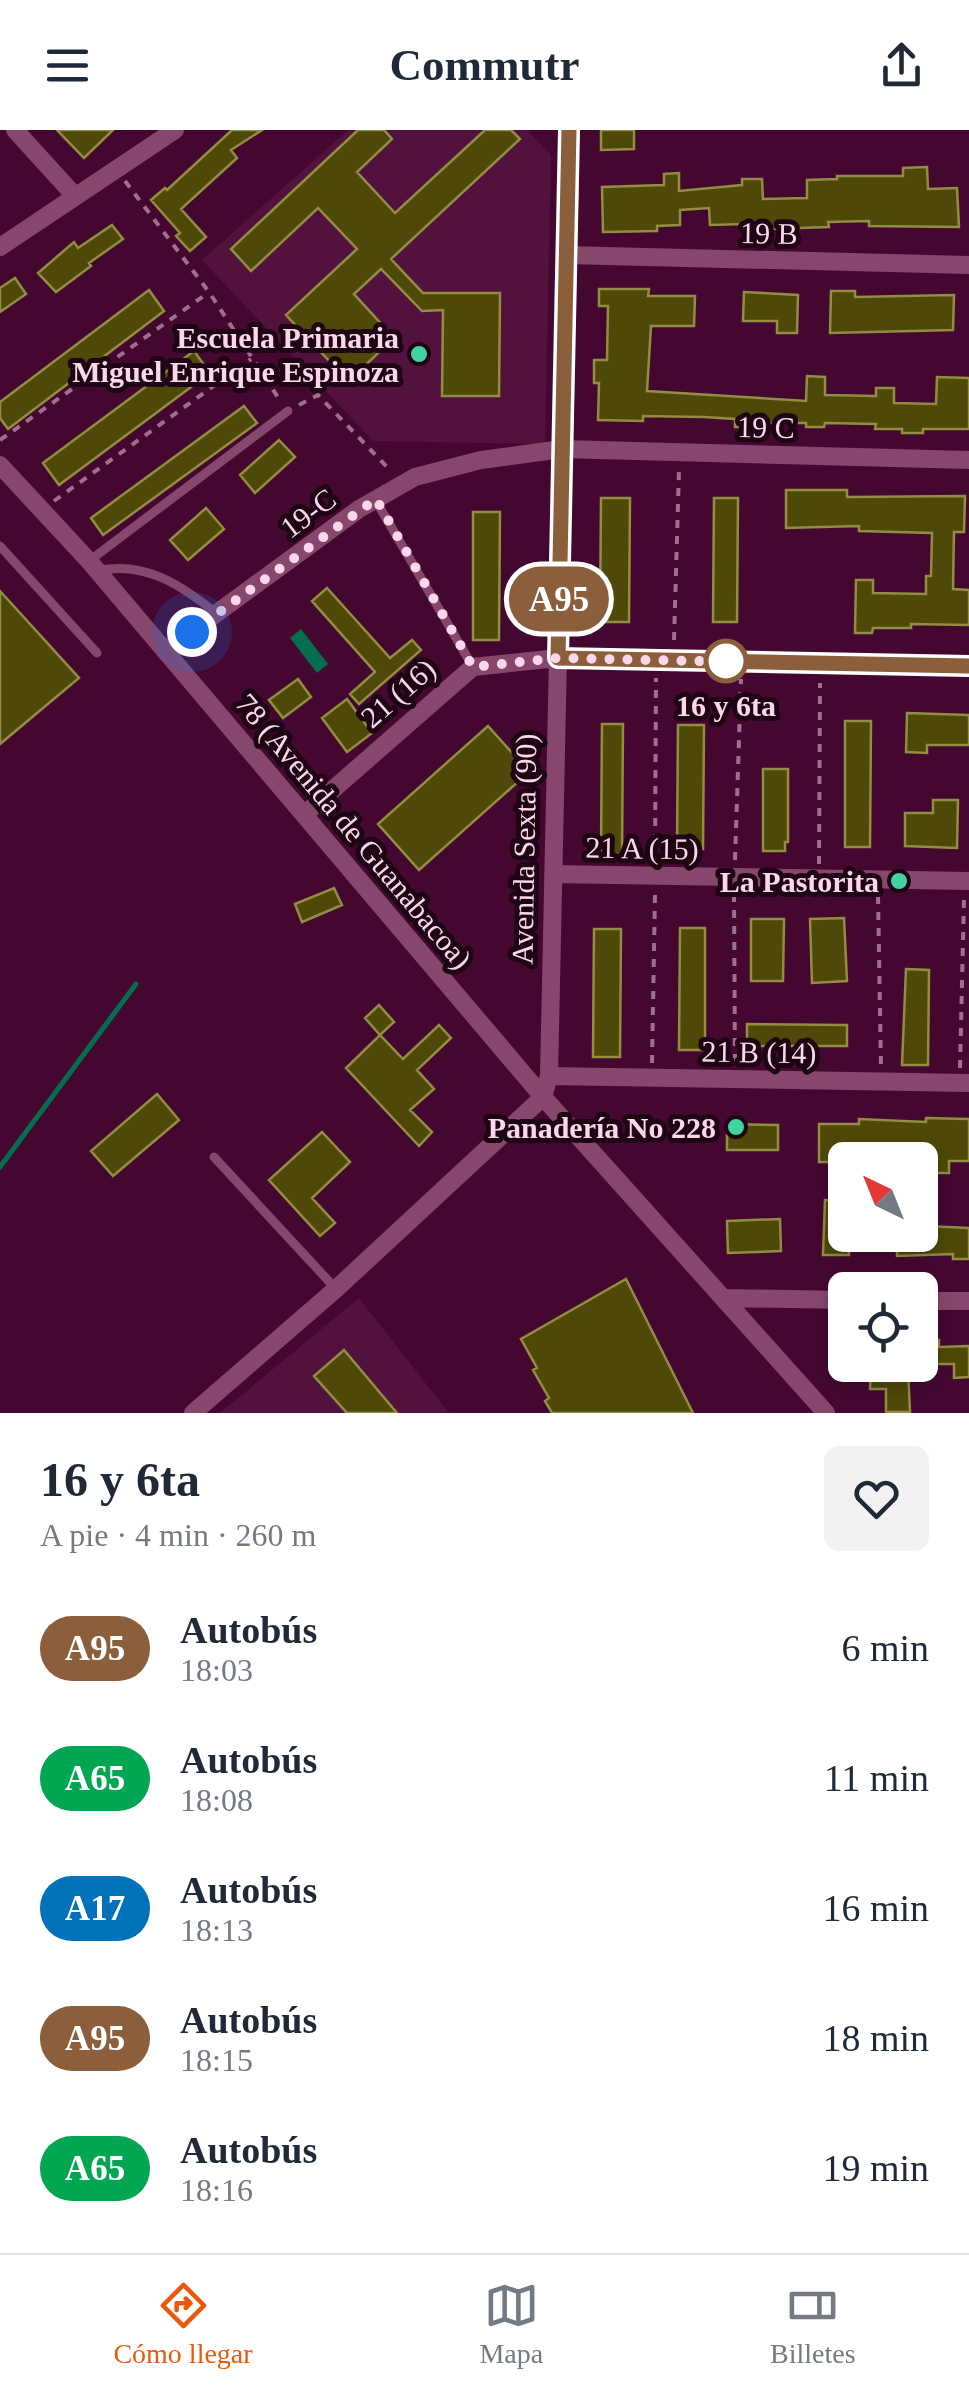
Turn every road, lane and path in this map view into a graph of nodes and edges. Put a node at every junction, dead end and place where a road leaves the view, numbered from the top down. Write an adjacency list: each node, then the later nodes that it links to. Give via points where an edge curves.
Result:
1 (16, 130): 5 (street)
2 (175, 130): 4 (street)
3 (570, 130): 7 (street, Avenida Sexta (90))
4 (116, 169): 5 (street); 9 (path)
5 (75, 196): 6 (street)
6 (0, 246)
7 (567, 256): 8 (street, 19 B); 13 (street, Avenida Sexta (90))
8 (969, 264)
9 (209, 292): 10 (path); 12 (path)
10 (252, 359): 11 (path); 19 (path)
11 (288, 412): 17 (path, via 318,395); 21 (lane)
12 (0, 440)
13 (562, 450): 14 (street, 19 C); 17 (street, 19-C, via 482,460); 25 (street, Avenida Sexta (90))
14 (680, 452): 15 (street, 19 C); 26 (path)
15 (969, 460)
16 (2, 471): 19 (street, 78 (Avenida de Guanabacoa))
17 (403, 484): 18 (street, 19-C)
18 (376, 499): 22 (street, 19-C); 29 (lane)
19 (42, 510): 21 (street, 78 (Avenida de Guanabacoa))
20 (0, 546): 24 (lane)
21 (93, 566): 22 (lane, via 162,576); 23 (street, 78 (Avenida de Guanabacoa))
22 (218, 614): 23 (street, 19-C)
23 (165, 651): 30 (street, 78 (Avenida de Guanabacoa))
24 (97, 653)
25 (558, 658): 26 (street, 21 (16)); 29 (street, 21 (16)); 31 (street, Avenida Sexta (90))
26 (674, 660): 27 (street, 21 (16))
27 (820, 664): 28 (street, 21 (16)); 32 (path)
28 (969, 666)
29 (473, 667): 30 (street, 21 (16))
30 (305, 814): 38 (street, 78 (Avenida de Guanabacoa))
31 (553, 874): 32 (street, 21 A (15)); 35 (street, Avenida Sexta (90))
32 (818, 878): 33 (street, 21 A (15))
33 (877, 880): 34 (street, 21 A (15)); 36 (path)
34 (967, 881): 37 (path)
35 (549, 1076): 36 (street, 21 B (14)); 38 (street, Avenida Sexta (90))
36 (881, 1082): 37 (street, 21 B (14))
37 (964, 1083)
38 (543, 1098): 40 (street); 41 (street, 78 (Avenida de Guanabacoa))
39 (214, 1157): 40 (lane)
40 (336, 1289): 45 (street)
41 (725, 1298): 42 (street); 46 (street, 78 (Avenida de Guanabacoa))
42 (828, 1300)
43 (938, 1301): 44 (street)
44 (969, 1301)
45 (193, 1413)
46 (826, 1413)

